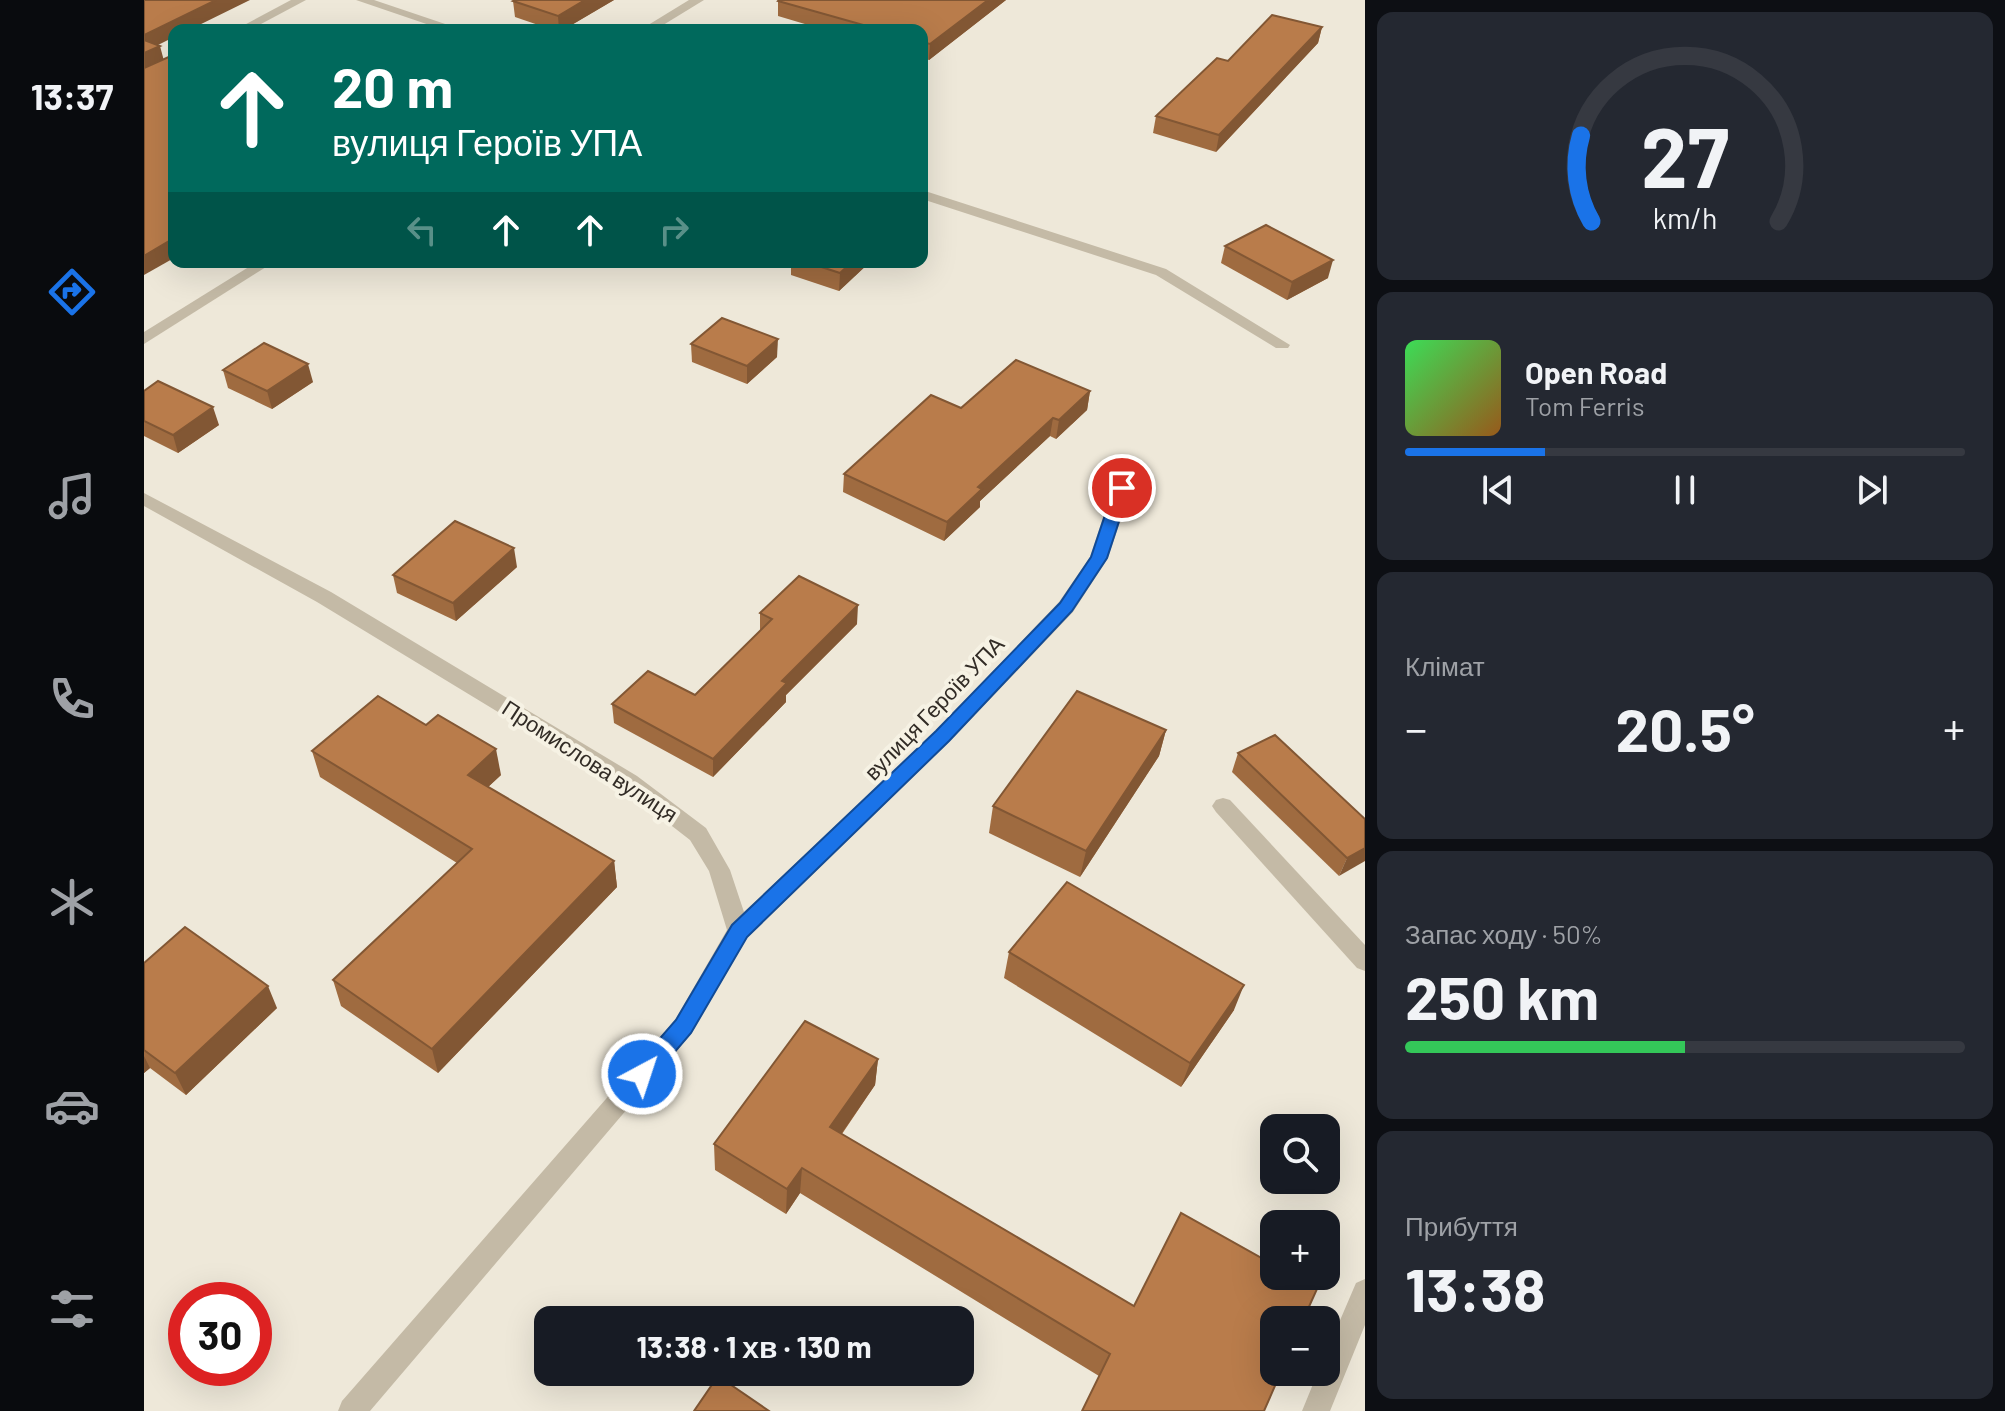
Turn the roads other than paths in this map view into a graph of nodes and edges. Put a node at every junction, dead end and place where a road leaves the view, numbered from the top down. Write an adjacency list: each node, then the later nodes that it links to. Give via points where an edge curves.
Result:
1 (300, 0): 4 (street)
2 (362, 0): 5 (street)
3 (698, 0): 6 (street)
4 (253, 24)
5 (438, 24)
6 (656, 24)
7 (928, 196): 10 (street, via 1161,272)
8 (257, 268): 9 (street)
9 (144, 339)
10 (1282, 345)
11 (1122, 488): 14 (street, вулиця Героїв УПА, via 1099,558 1066,607 943,736)
12 (144, 499): 14 (street, Промислова вулиця, via 324,597 630,782 698,834 719,870)
13 (1223, 806): 15 (street)
14 (739, 931): 17 (street, via 683,1027)
15 (1365, 961)
16 (1365, 1292): 18 (street)
17 (352, 1411)
18 (1316, 1411)

